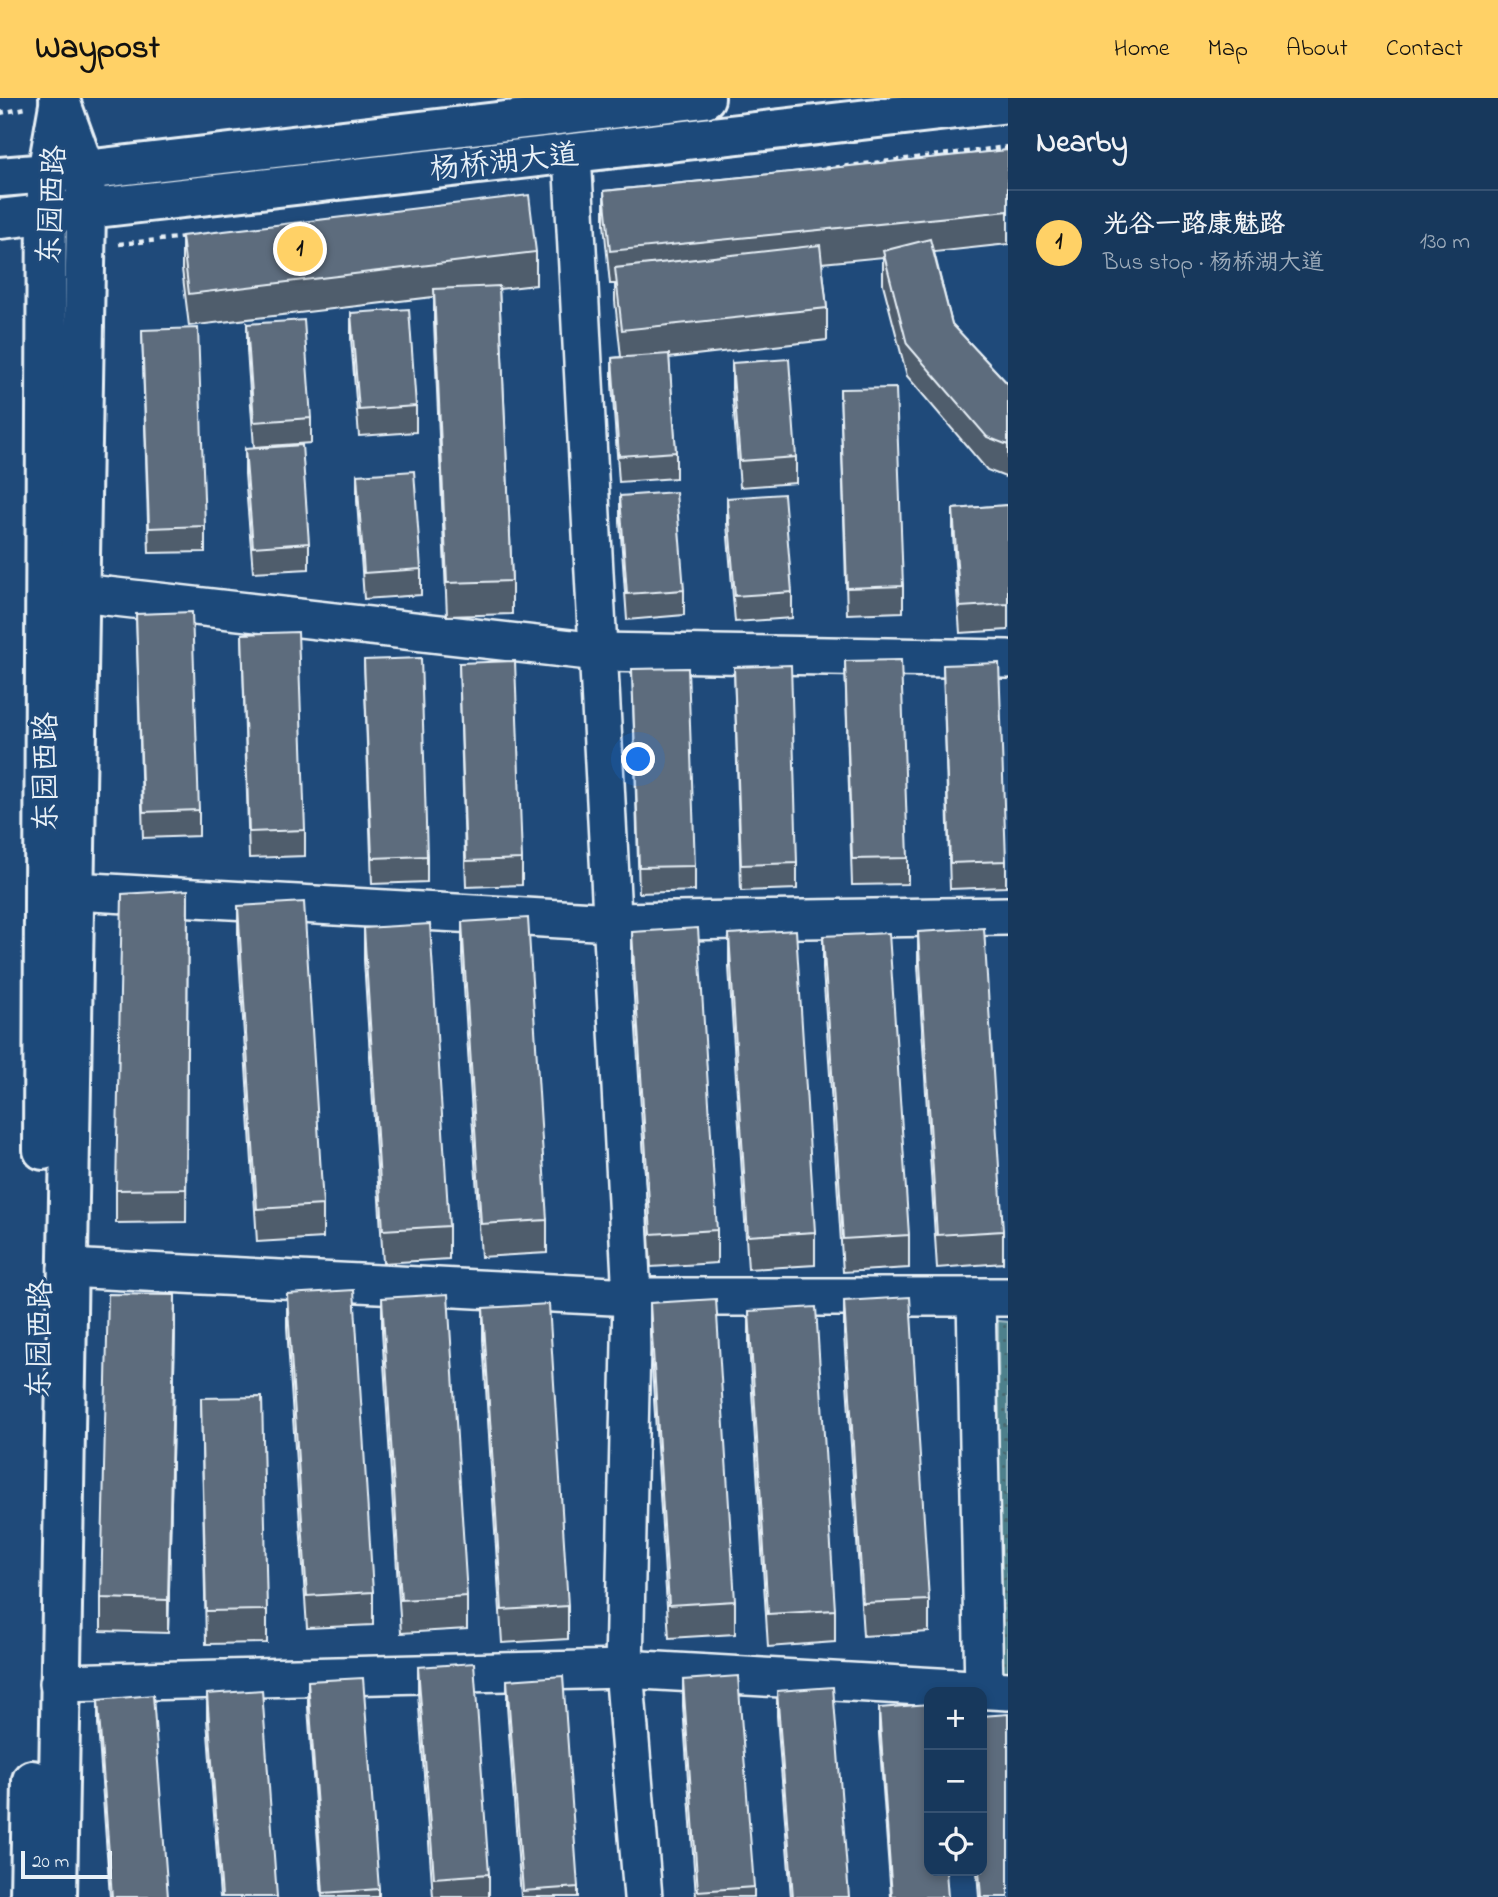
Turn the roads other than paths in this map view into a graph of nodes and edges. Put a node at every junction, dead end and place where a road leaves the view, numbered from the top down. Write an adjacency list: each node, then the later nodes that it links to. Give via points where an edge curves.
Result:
1 (705, 98): 5 (main road, 杨桥湖大道)
2 (59, 100): 5 (main road, 东园西路); 6 (main road, 东园西路)
3 (1008, 103): 4 (main road, 杨桥湖大道)
4 (572, 153): 8 (main road, 杨桥湖大道); 12 (street)
5 (85, 170): 6 (main road, 杨桥湖大道); 8 (main road, 东园西路)
6 (47, 173): 7 (main road, 杨桥湖大道); 9 (main road, 东园西路)
7 (0, 177)
8 (86, 208): 9 (main road, 杨桥湖大道); 11 (main road, 东园西路)
9 (47, 212): 10 (main road, 杨桥湖大道); 23 (main road, 东园西路, via 43,1121)
10 (0, 219)
11 (80, 593): 12 (street); 14 (main road, 东园西路)
12 (598, 652): 13 (street); 16 (street)
13 (1008, 659)
14 (74, 891): 16 (street); 17 (main road, 东园西路)
15 (1008, 916): 16 (street)
16 (612, 922): 18 (street)
17 (67, 1268): 18 (street); 21 (main road, 东园西路)
18 (632, 1297): 19 (street); 20 (street)
19 (992, 1297): 22 (street)
20 (624, 1669): 21 (street); 22 (street); 25 (street)
21 (60, 1683): 24 (main road, 东园西路)
22 (996, 1690)
23 (30, 1897)
24 (57, 1897)
25 (643, 1897)

